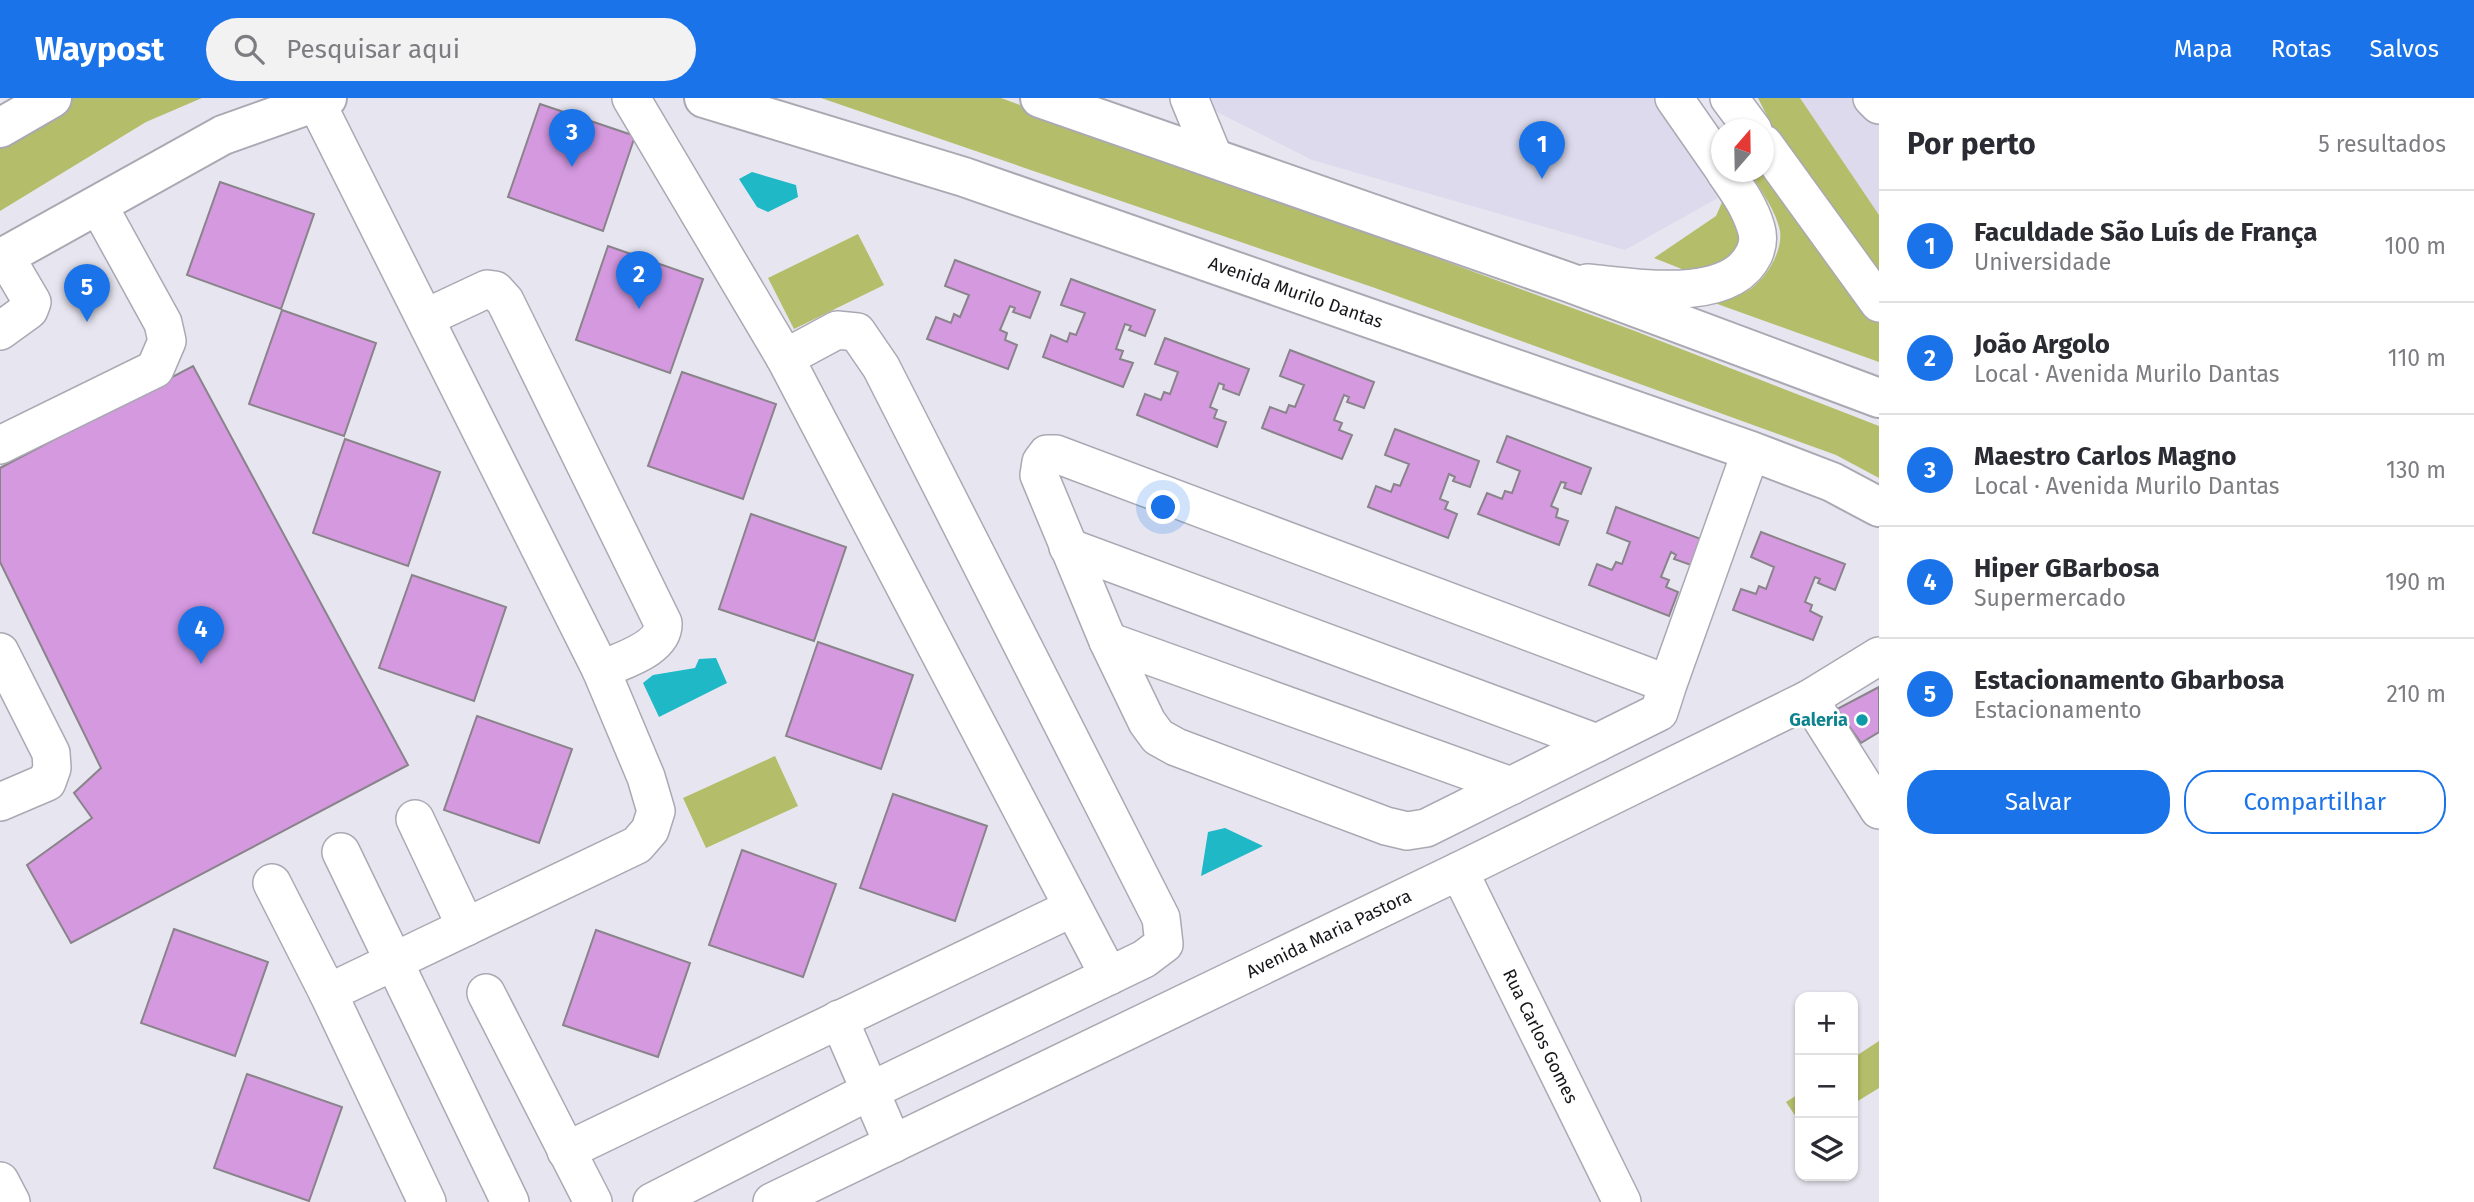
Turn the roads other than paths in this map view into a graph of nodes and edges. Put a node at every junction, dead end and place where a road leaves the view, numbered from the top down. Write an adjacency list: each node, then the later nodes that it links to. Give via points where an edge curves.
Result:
1 (52, 98): 12 (main road)
2 (631, 98): 23 (street)
3 (704, 98): 26 (main road, Avenida Murilo Dantas, via 964,177)
4 (1040, 98): 14 (main road)
5 (1189, 98): 14 (street)
6 (1674, 98): 13 (street)
7 (1729, 98): 11 (street)
8 (1871, 98): 9 (street)
9 (1879, 105)
10 (323, 110): 17 (main road, via 223,135); 21 (street)
11 (1745, 119)
12 (0, 128)
13 (1711, 152)
14 (1213, 156): 19 (main road)
15 (1774, 159): 20 (street)
16 (1732, 182): 19 (street, via 1757,230 1758,244 1749,264 1735,276 1716,285 1685,289)
17 (98, 205): 18 (main road); 25 (street, via 163,323 167,341 155,369)
18 (2, 258): 22 (street, via 32,302 29,310)
19 (1569, 282): 24 (main road)
20 (1879, 303)
21 (425, 318): 32 (street); 32 (street, via 487,289 495,290 505,301 663,623 657,642)
22 (0, 331)
23 (785, 358): 43 (street); 46 (street, via 837,330 857,332 881,367 1161,918 1164,944)
24 (1879, 398)
25 (0, 445)
26 (1751, 451): 27 (main road, Avenida Murilo Dantas, via 1832,482); 33 (street)
27 (1879, 507)
28 (1069, 547): 29 (street); 33 (street, via 1039,475 1047,454); 35 (street)
29 (1108, 641): 36 (street); 36 (street, via 1158,737 1386,826 1407,831 1426,828)
30 (0, 652): 37 (street, via 51,753 52,768 47,782)
31 (1879, 656): 34 (street, Avenida Maria Pastora)
32 (601, 670): 44 (street, via 649,788 656,811 650,830 637,845)
33 (1668, 684): 35 (street, via 1659,712)
34 (1809, 699): 38 (street); 41 (street, Avenida Maria Pastora)
35 (1597, 743): 36 (street)
36 (1511, 786)
37 (0, 802)
38 (1879, 810)
39 (415, 818): 44 (street)
40 (341, 852): 45 (street)
41 (1459, 871): 50 (street, Avenida Maria Pastora); 59 (street, Rua Carlos Gomes)
42 (272, 883): 47 (street)
43 (1072, 908): 46 (street); 49 (street)
44 (466, 927): 45 (street)
45 (392, 962): 47 (street); 55 (street)
46 (1109, 976): 50 (street)
47 (328, 993): 54 (street)
48 (486, 993): 51 (street)
49 (839, 1020): 50 (street); 51 (street)
50 (880, 1116): 57 (street); 58 (street, Avenida Maria Pastora)
51 (566, 1151): 56 (street)
52 (0, 1181): 53 (street)
53 (11, 1202)
54 (427, 1202)
55 (510, 1202)
56 (593, 1202)
57 (652, 1202)
58 (772, 1202)
59 (1622, 1202)

